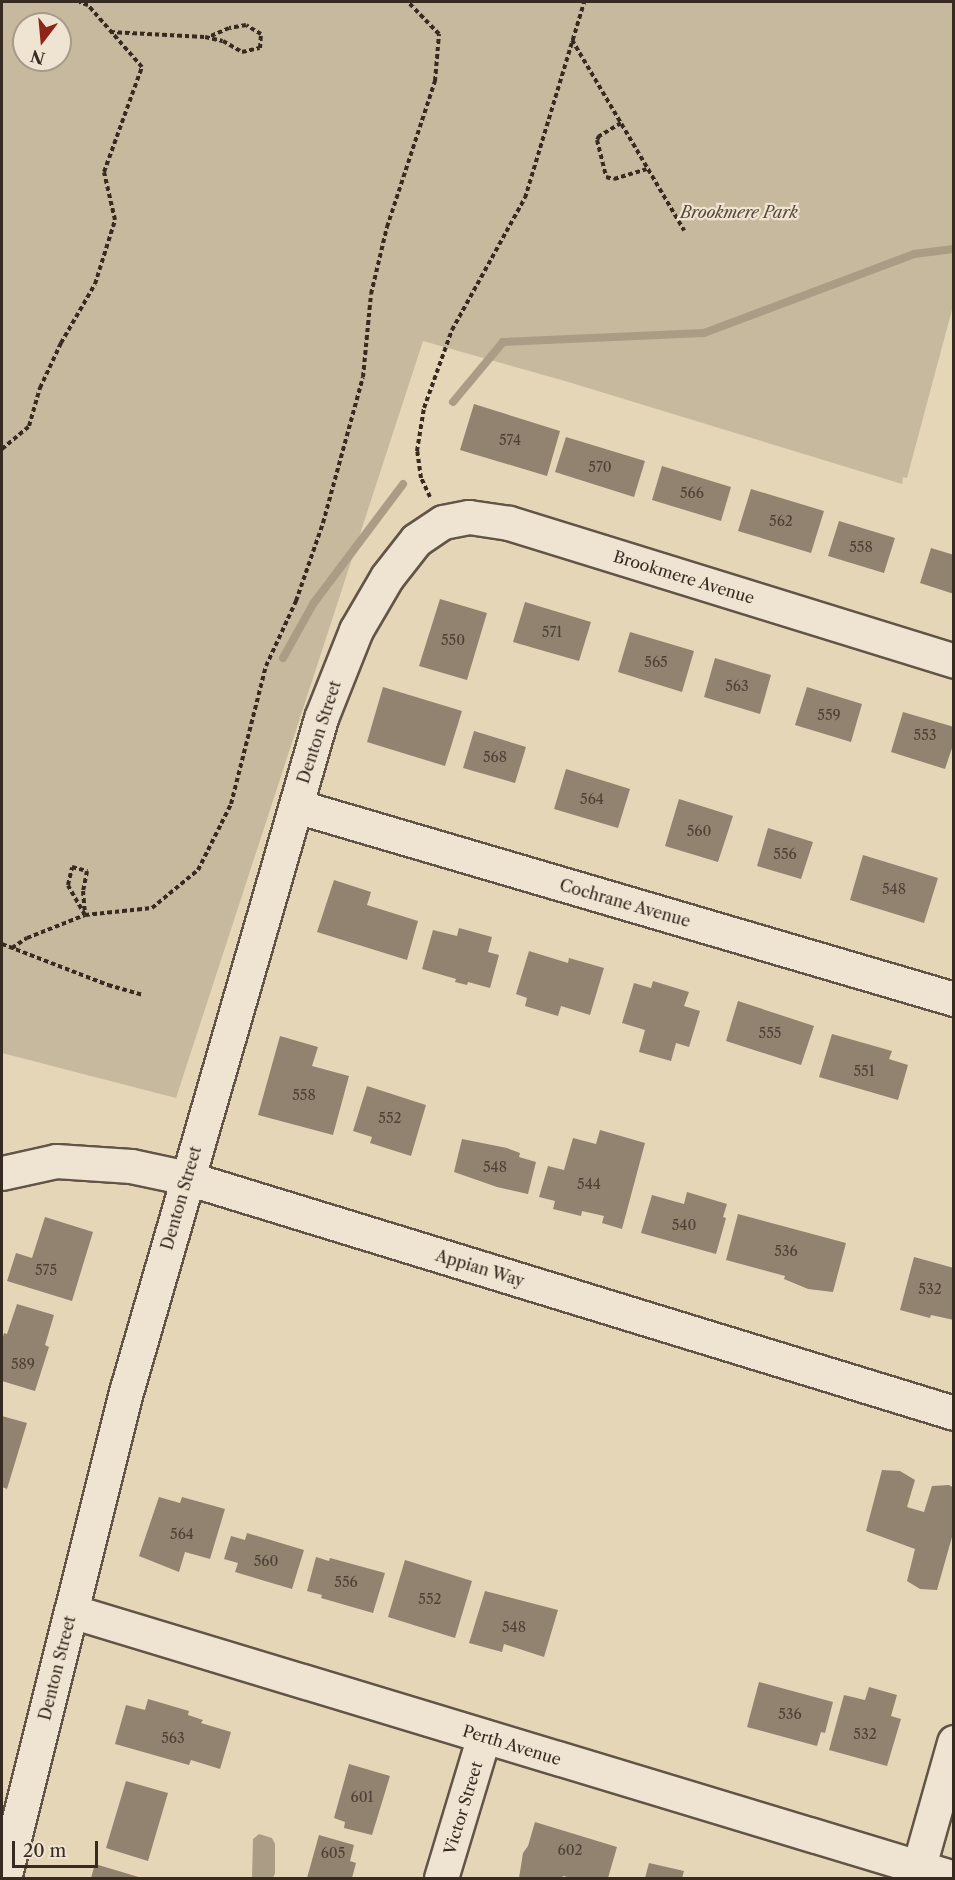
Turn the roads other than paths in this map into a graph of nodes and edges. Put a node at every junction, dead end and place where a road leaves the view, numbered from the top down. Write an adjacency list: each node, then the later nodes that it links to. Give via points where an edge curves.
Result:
1 (416, 540): 2 (street, Brookmere Avenue, via 452,520 469,517 509,523); 3 (street, Denton Street, via 387,577 356,630 321,718)
2 (954, 661)
3 (296, 806): 4 (street, Cochrane Avenue); 6 (street, Denton Street)
4 (954, 999)
5 (2, 1173): 6 (street, Appian Way, via 56,1161 131,1166)
6 (187, 1178): 7 (street, Appian Way); 8 (street, Denton Street, via 126,1392)
7 (954, 1413)
8 (71, 1611): 9 (street, Perth Avenue); 12 (street, Denton Street)
9 (484, 1736): 11 (street, Perth Avenue); 13 (street, Victor Street)
10 (954, 1742): 11 (street)
11 (914, 1872): 14 (street, Perth Avenue)
12 (4, 1878)
13 (441, 1878)
14 (954, 1878)

